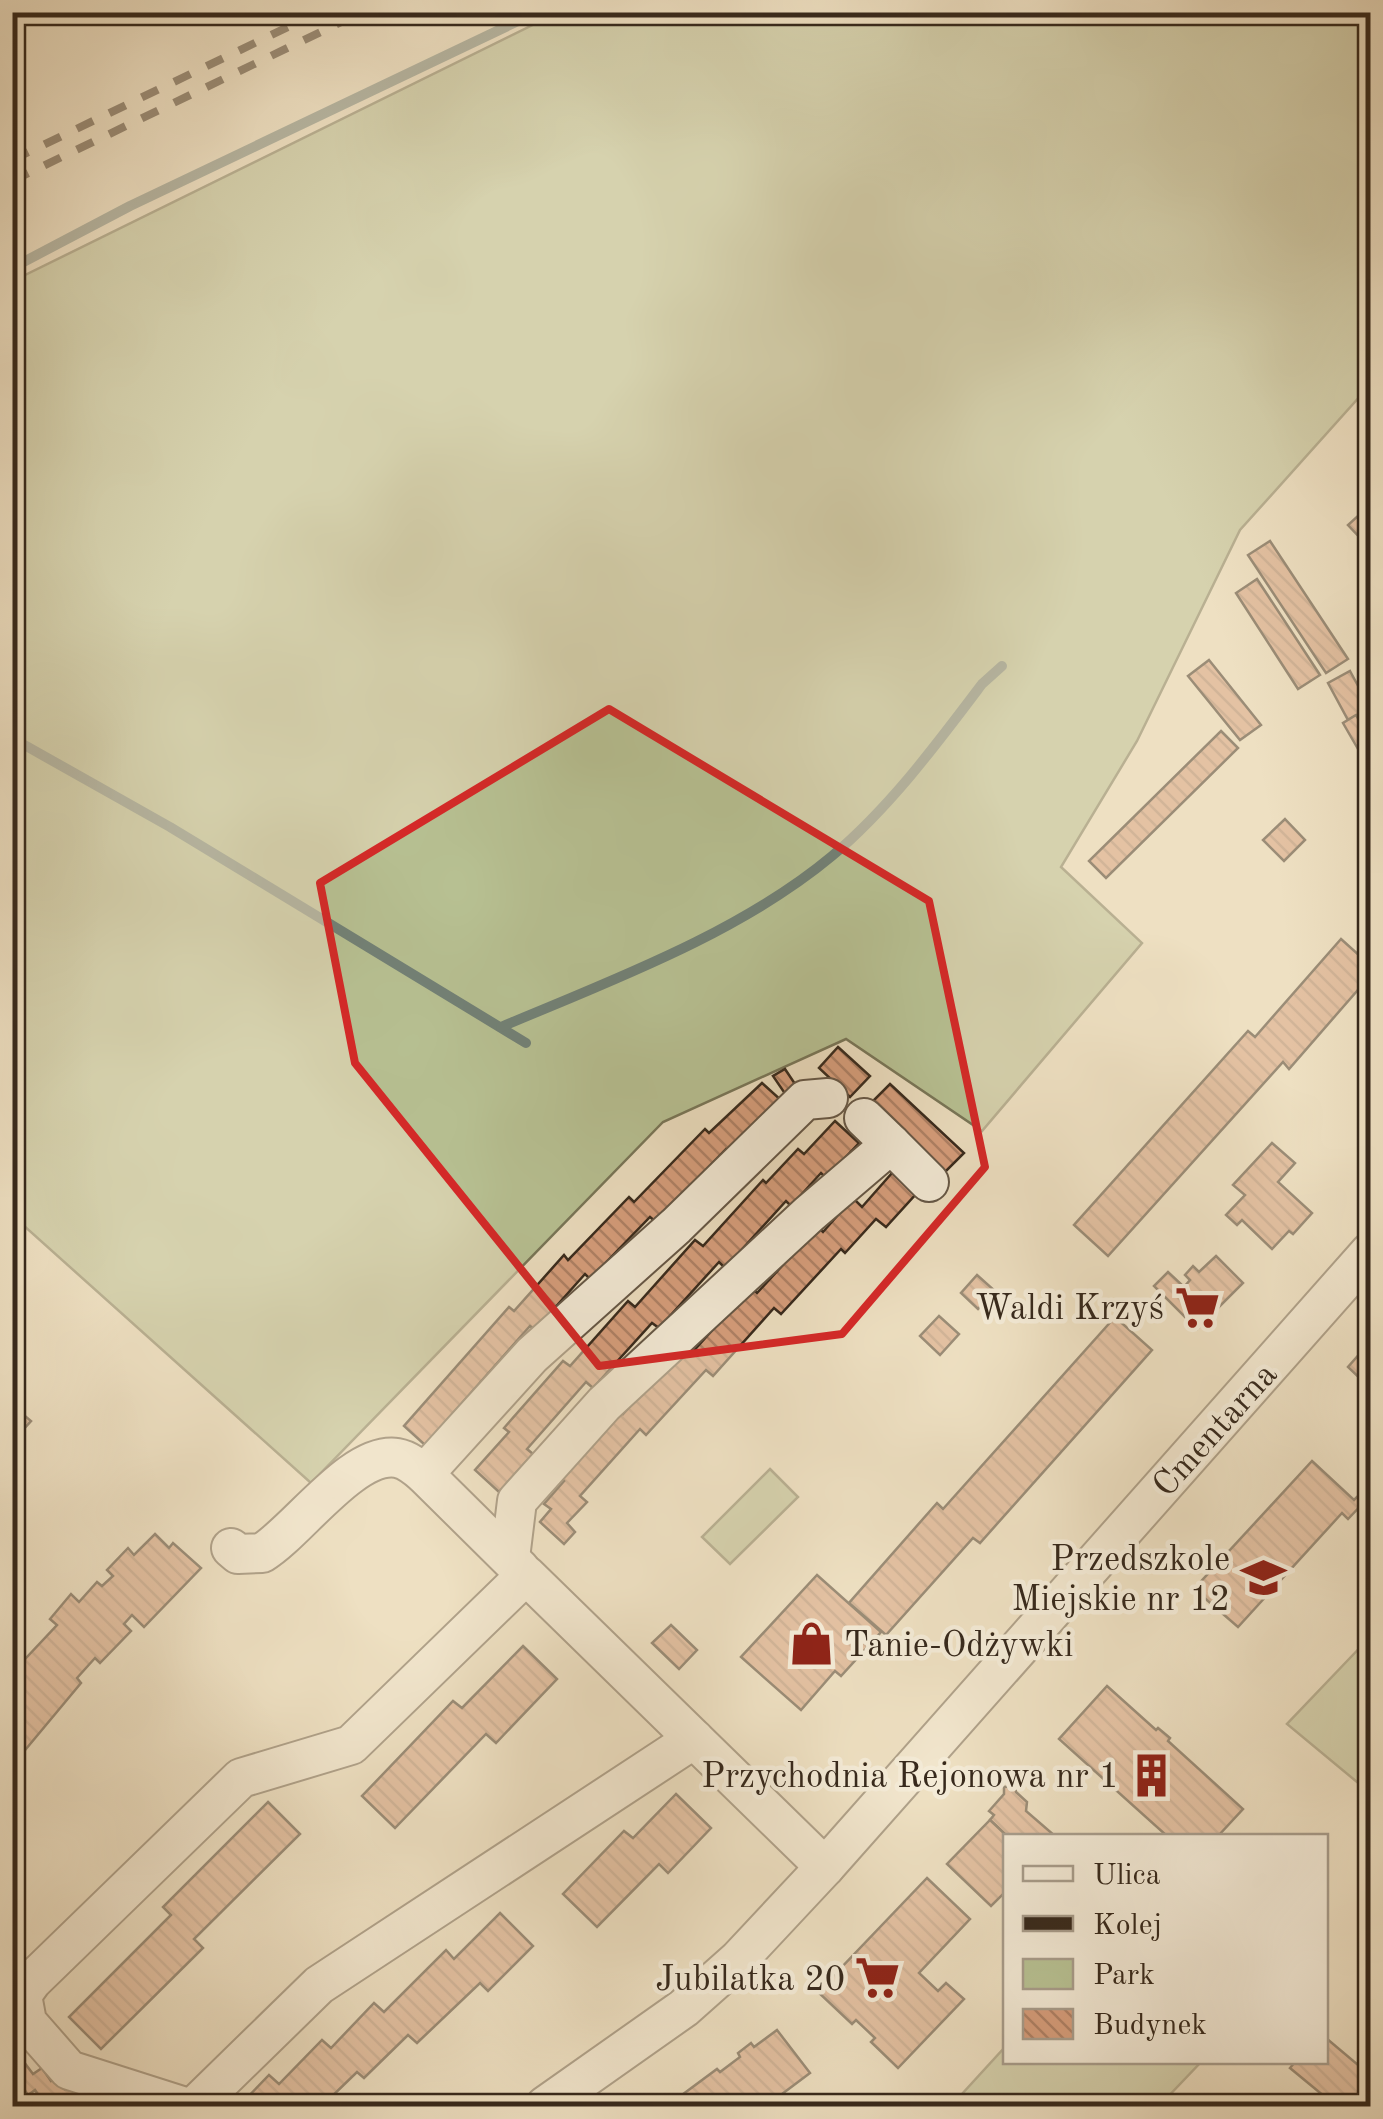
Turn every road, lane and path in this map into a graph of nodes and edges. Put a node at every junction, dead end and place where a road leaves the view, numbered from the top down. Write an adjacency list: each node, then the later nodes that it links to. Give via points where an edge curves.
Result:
1 (828, 1098): 6 (street, via 805,1100 532,1354)
2 (864, 1118): 3 (street)
3 (891, 1144): 4 (street); 8 (street, via 604,1404 516,1501)
4 (929, 1182)
5 (1370, 1252): 10 (street, Cmentarna)
6 (424, 1474): 7 (street, via 397,1458 371,1461 273,1546 250,1555); 8 (street)
7 (231, 1548)
8 (518, 1566): 9 (street); 11 (street, via 351,1744 241,1778)
9 (694, 1740): 10 (street); 13 (street, via 320,1985)
10 (825, 1866): 14 (street, Cmentarna, via 684,2008)
11 (17, 1995): 12 (street, via 33,2032 68,2070)
12 (182, 2106)
13 (195, 2106)
14 (544, 2106)

